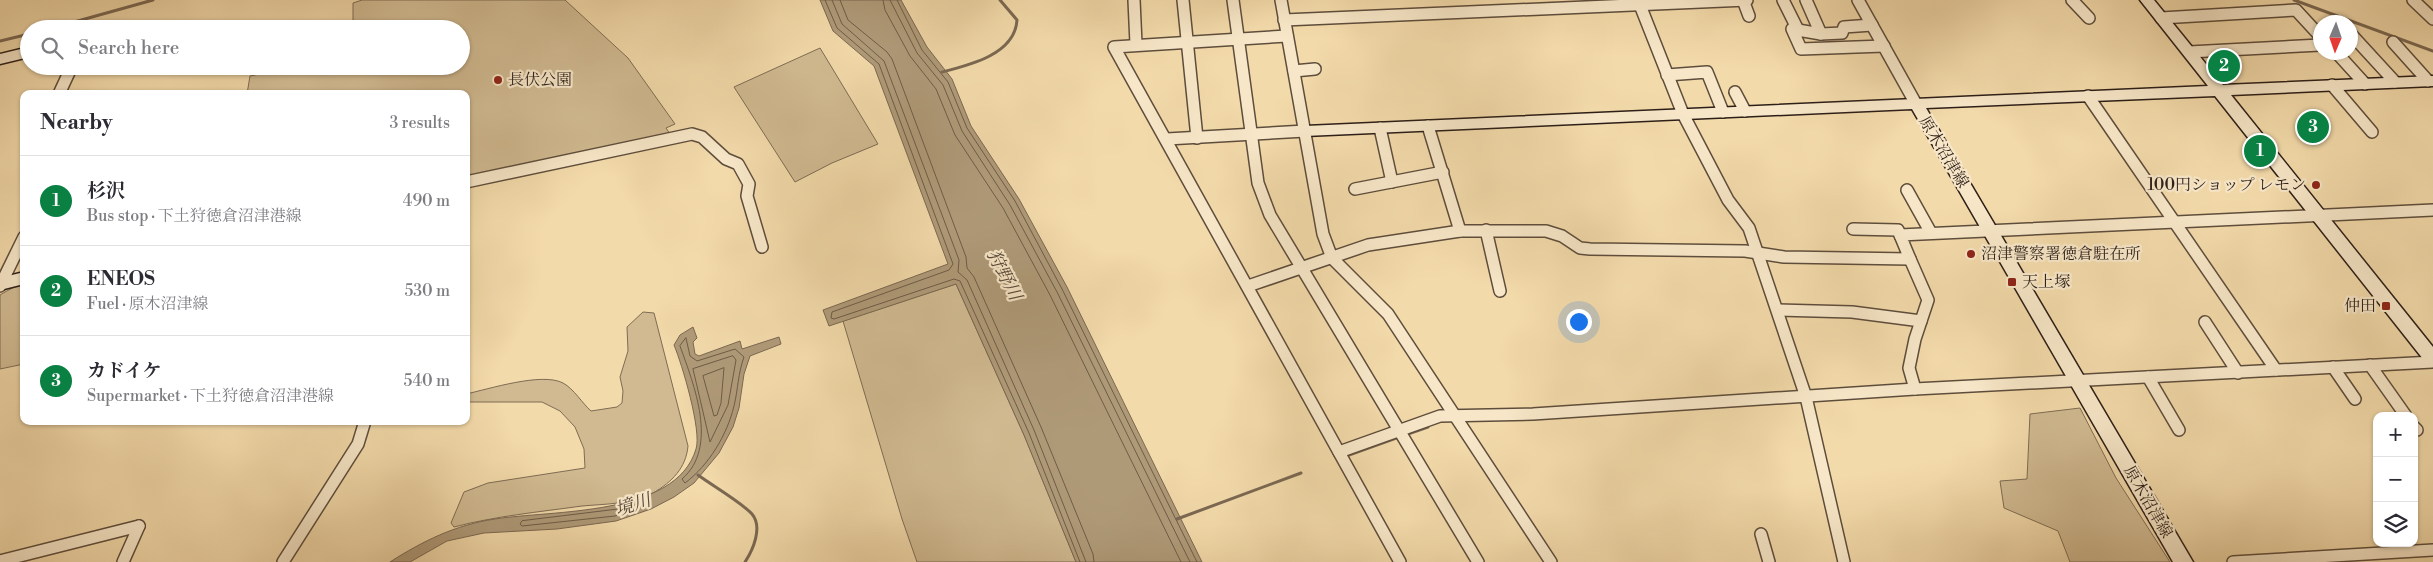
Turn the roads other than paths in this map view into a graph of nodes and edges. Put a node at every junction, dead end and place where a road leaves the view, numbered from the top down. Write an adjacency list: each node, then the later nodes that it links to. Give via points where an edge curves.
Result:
1 (1134, 0): 29 (street)
2 (1182, 0): 26 (street)
3 (1233, 0): 25 (street)
4 (1281, 0): 19 (street)
5 (1724, 0): 6 (street); 14 (street)
6 (1743, 0): 7 (street); 16 (street)
7 (1748, 0)
8 (1783, 0): 22 (street)
9 (1806, 0): 23 (street)
10 (1858, 0): 20 (street)
11 (2072, 0): 17 (street)
12 (2147, 0): 18 (main road)
13 (2413, 0): 15 (street)
14 (1638, 2): 19 (street); 39 (street)
15 (2431, 15)
16 (1749, 16)
17 (2089, 18)
18 (2161, 18): 21 (street, via 2296,10); 32 (main road)
19 (1284, 20): 24 (street)
20 (1872, 25): 23 (street, via 1844,27 1842,33); 31 (street)
21 (2313, 28)
22 (1798, 30): 23 (street); 31 (street, via 1792,29 1801,49)
23 (1821, 34)
24 (1287, 36): 25 (street); 37 (street)
25 (1238, 39): 26 (street); 56 (street)
26 (1187, 42): 29 (street); 57 (street)
27 (2358, 42): 41 (street)
28 (2393, 42): 40 (street)
29 (1136, 44): 58 (street, via 1114,47)
30 (2313, 45): 32 (street)
31 (1884, 46): 48 (street)
32 (2189, 52): 45 (main road)
33 (20, 54): 34 (main road)
34 (0, 59)
35 (2343, 60): 42 (street)
36 (1315, 69): 37 (street)
37 (1294, 71): 54 (street)
38 (68, 75): 44 (street)
39 (1668, 75): 50 (street, via 1706,72); 51 (street)
40 (2430, 81): 41 (main road, 原木沼津線)
41 (2395, 82): 42 (main road, 原木沼津線)
42 (2365, 84): 43 (main road, 原木沼津線)
43 (2332, 85): 45 (main road, 原木沼津線); 55 (street)
44 (61, 90)
45 (2219, 90): 47 (main road, 原木沼津線); 65 (street)
46 (1735, 92): 49 (street)
47 (2088, 96): 48 (main road, 原木沼津線); 66 (street)
48 (1916, 104): 49 (main road); 70 (main road, 原木沼津線)
49 (1745, 111): 50 (main road)
50 (1723, 112): 51 (main road)
51 (1683, 114): 52 (main road); 75 (street, via 1728,200 1749,228)
52 (1428, 126): 53 (main road); 59 (street)
53 (1380, 128): 54 (main road); 61 (street)
54 (1305, 131): 56 (street); 76 (street, via 1323,234)
55 (2372, 132)
56 (1251, 135): 57 (street); 78 (street, via 1261,194)
57 (1197, 138): 58 (street)
58 (1167, 139): 81 (street)
59 (1443, 172): 61 (street); 69 (street)
60 (470, 181): 74 (street, via 692,134 702,137 726,159 738,164 749,184 747,196)
61 (1392, 182): 62 (street)
62 (1355, 189)
63 (1907, 190): 71 (street)
64 (2433, 210): 65 (street)
65 (2318, 215): 66 (street); 86 (main road)
66 (2174, 222): 70 (street); 89 (street)
67 (1853, 229): 72 (street, via 1898,230)
68 (1486, 230): 69 (street); 75 (street, via 1546,231 1562,236 1580,248 1590,249 1745,250); 82 (street)
69 (1460, 231): 76 (street, via 1384,242)
70 (1990, 231): 71 (street); 92 (main road, 原木沼津線)
71 (1931, 234): 72 (street)
72 (1901, 237): 77 (street)
73 (20, 245): 80 (street)
74 (762, 247)
75 (1756, 253): 77 (street, via 1784,257); 83 (street)
76 (1332, 258): 78 (street); 97 (street, via 1383,307)
77 (1910, 259): 84 (street, via 1928,300)
78 (1302, 267): 81 (street); 100 (street)
79 (20, 279): 80 (main road)
80 (0, 284)
81 (1248, 286): 101 (street)
82 (1500, 291)
83 (1778, 310): 84 (street, via 1852,312); 94 (street)
84 (1921, 321): 93 (street, via 1909,368)
85 (2205, 322): 90 (street)
86 (2433, 361): 87 (street)
87 (2370, 365): 88 (street); 96 (street)
88 (2333, 367): 89 (street); 95 (street)
89 (2276, 370): 90 (street)
90 (2238, 373): 91 (street)
91 (2148, 377): 92 (street); 99 (street)
92 (2077, 381): 93 (street); 112 (main road, 原木沼津線)
93 (1915, 389): 94 (street)
94 (1806, 397): 97 (street, via 1533,414); 111 (street)
95 (2356, 399)
96 (2403, 412)
97 (1455, 415): 100 (street, via 1440,416); 109 (street)
98 (364, 425): 106 (street, via 358,444)
99 (2179, 430)
100 (1400, 431): 101 (street); 108 (street)
101 (1339, 452): 107 (street)
102 (1761, 534): 110 (street)
103 (2433, 550): 113 (street)
104 (0, 561): 105 (street, via 139,526)
105 (123, 562)
106 (283, 562)
107 (1400, 562)
108 (1478, 562)
109 (1551, 562)
110 (1770, 562)
111 (1844, 562)
112 (2183, 562)
113 (2233, 562)

